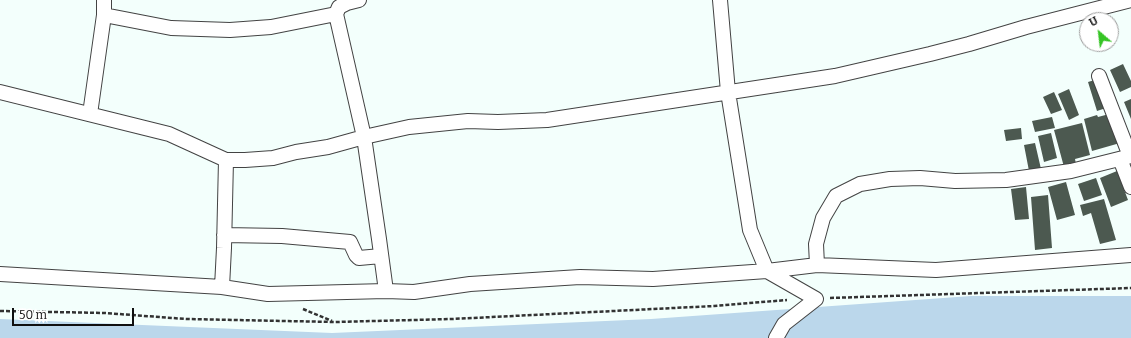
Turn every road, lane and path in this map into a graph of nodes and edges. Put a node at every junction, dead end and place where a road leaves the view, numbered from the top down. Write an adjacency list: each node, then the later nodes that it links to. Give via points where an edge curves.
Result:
1 (104, 0): 6 (street)
2 (359, 0): 5 (street, via 339,7)
3 (720, 0): 9 (street)
4 (1131, 0): 9 (street, via 923,56 835,76)
5 (336, 14): 6 (street, via 271,27 230,30 171,28); 11 (street)
6 (104, 15): 10 (street)
7 (1099, 76): 12 (street)
8 (0, 92): 10 (street)
9 (728, 92): 11 (street, via 547,120 468,121 408,127); 19 (street, via 750,230)
10 (90, 114): 13 (street, via 169,134)
11 (364, 137): 13 (street, via 273,158); 17 (street)
12 (1127, 157): 14 (street); 18 (street, via 1071,171 1006,180 955,181 920,178 860,184 836,196 823,218 816,244)
13 (226, 160): 15 (street)
14 (1131, 187)
15 (224, 235): 17 (street, via 282,236 350,242 359,258); 21 (street)
16 (1131, 255): 18 (street, via 936,270)
17 (382, 256): 23 (street)
18 (817, 265): 19 (street)
19 (767, 271): 23 (street, via 654,279 580,277 470,284 414,292); 24 (street)
20 (0, 274): 21 (street)
21 (222, 287): 23 (street, via 268,294)
22 (1131, 288): 24 (path)
23 (386, 291)
24 (816, 299): 25 (path, via 452,319 335,322); 26 (street, via 784,324)
25 (0, 311)
26 (776, 338)

